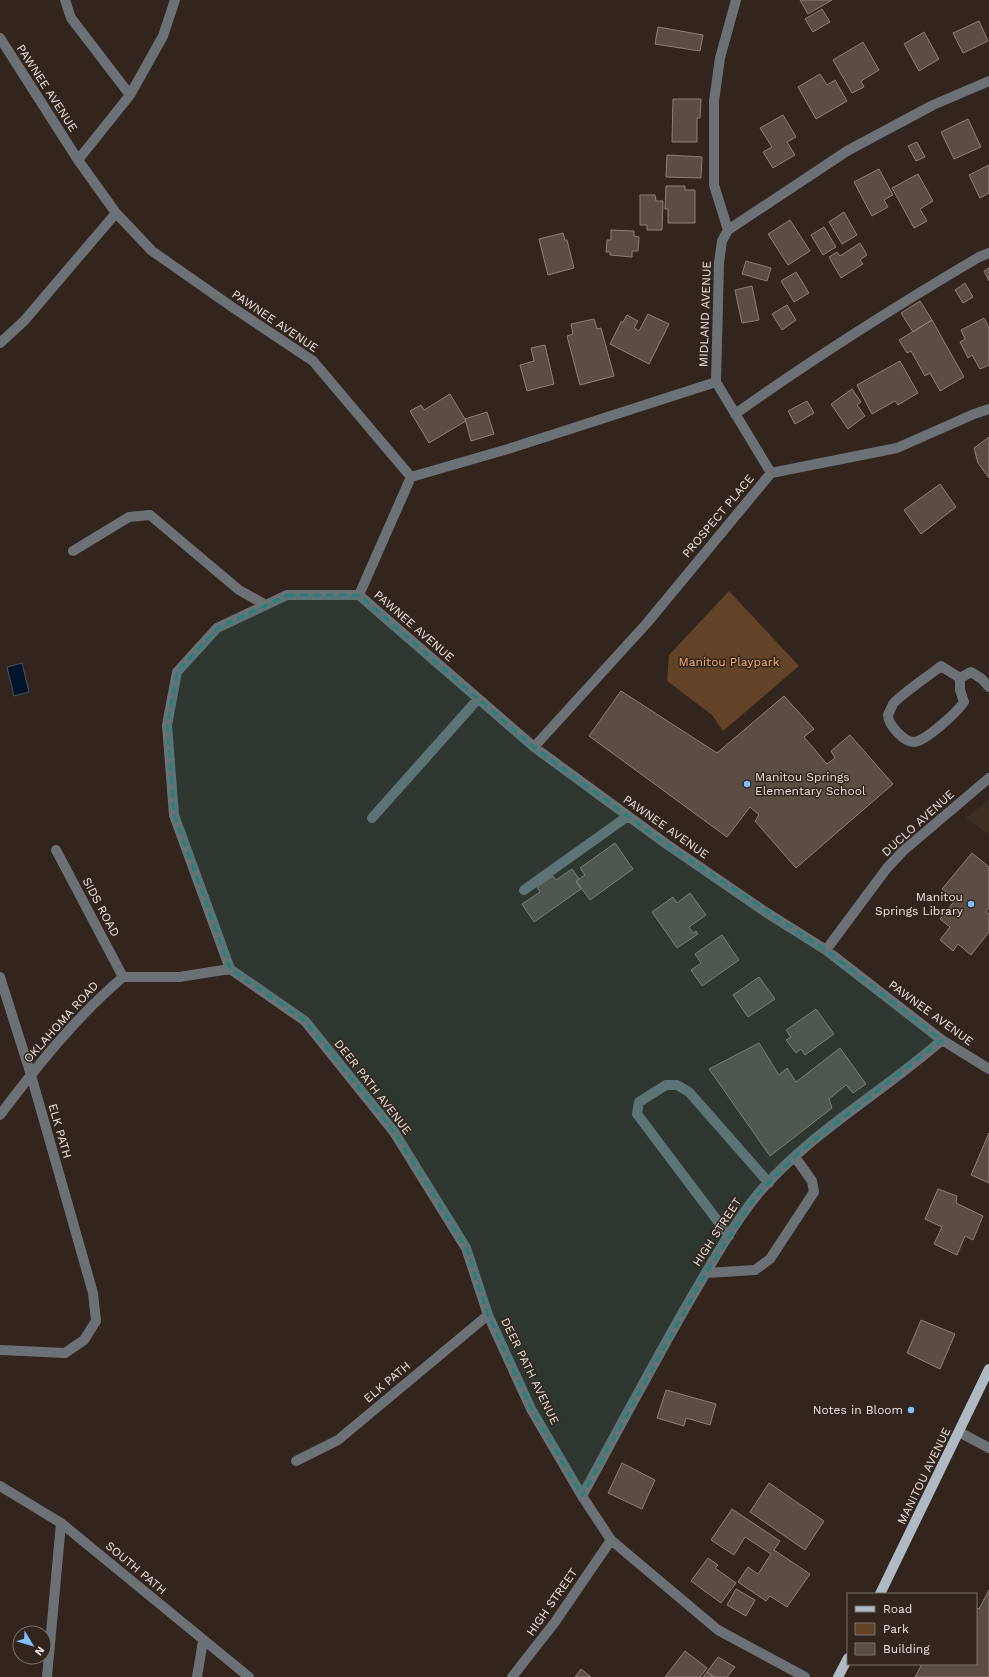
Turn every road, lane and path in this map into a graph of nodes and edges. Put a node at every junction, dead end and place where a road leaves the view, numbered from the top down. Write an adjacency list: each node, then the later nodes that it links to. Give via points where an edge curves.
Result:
1 (65, 0): 6 (street, via 71,18)
2 (175, 0): 6 (street, via 163,36)
3 (736, 0): 9 (street, via 720,58 714,101 714,186)
4 (0, 38): 7 (street, PAWNEE AVENUE)
5 (989, 81): 9 (street, via 933,105 847,151)
6 (130, 95): 7 (street)
7 (78, 160): 8 (street, PAWNEE AVENUE)
8 (116, 213): 11 (street, via 24,321); 16 (street, PAWNEE AVENUE, via 152,251 313,361)
9 (728, 230): 12 (street, MIDLAND AVENUE, via 722,240 719,263)
10 (989, 253): 14 (street, via 900,304 801,367)
11 (0, 343)
12 (716, 382): 14 (street); 16 (street, MIDLAND AVENUE, via 508,449)
13 (989, 409): 15 (street, PROSPECT PLACE, via 897,448)
14 (735, 414): 15 (street)
15 (771, 473): 23 (street, PROSPECT PLACE, via 647,623)
16 (411, 477): 18 (street, PAWNEE AVENUE)
17 (73, 551): 19 (street, via 129,517 150,515 238,590)
18 (359, 595): 19 (street, via 287,595); 22 (street, PAWNEE AVENUE)
19 (266, 605): 30 (street, via 217,628 176,672 167,725 174,815)
20 (960, 678): 20 (street, via 964,702 923,738 915,742 907,740 890,723 888,714 894,703 941,666); 21 (street, via 971,672)
21 (989, 687)
22 (478, 699): 23 (street, PAWNEE AVENUE); 26 (street)
23 (534, 748): 25 (street, PAWNEE AVENUE)
24 (989, 778): 29 (street, DUCLO AVENUE, via 903,851 887,868)
25 (628, 816): 28 (street); 29 (street, PAWNEE AVENUE, via 764,911)
26 (372, 818)
27 (56, 850): 32 (street, SIDS ROAD)
28 (524, 890)
29 (826, 950): 33 (street, PAWNEE AVENUE)
30 (230, 969): 32 (street, via 179,977); 41 (street, DEER PATH AVENUE, via 305,1021 394,1132 466,1248)
31 (0, 977): 35 (street, ELK PATH)
32 (123, 977): 35 (street, OKLAHOMA ROAD, via 94,1002)
33 (942, 1040): 34 (street, PAWNEE AVENUE); 37 (street, HIGH STREET, via 917,1062 837,1120)
34 (989, 1069)
35 (31, 1075): 36 (street, OKLAHOMA ROAD); 42 (street, ELK PATH, via 93,1293 96,1321 84,1340 65,1353)
36 (0, 1115)
37 (795, 1157): 38 (street, HIGH STREET); 40 (street, via 812,1181 814,1192 770,1259 755,1270)
38 (769, 1183): 39 (street, HIGH STREET, via 757,1195); 39 (street, via 689,1092 677,1085 666,1085 639,1102 637,1114)
39 (728, 1236): 40 (street, HIGH STREET)
40 (706, 1273): 48 (street, HIGH STREET)
41 (488, 1315): 46 (street, ELK PATH, via 338,1440); 48 (street, DEER PATH AVENUE, via 531,1408)
42 (0, 1350)
43 (989, 1369): 44 (main road, MANITOU AVENUE)
44 (959, 1432): 45 (street); 51 (main road, MANITOU AVENUE)
45 (989, 1448)
46 (296, 1461)
47 (0, 1486): 49 (street, SOUTH PATH)
48 (582, 1496): 50 (street, DEER PATH AVENUE)
49 (61, 1523): 52 (street, SOUTH PATH); 54 (street)
50 (611, 1540): 57 (street, HIGH STREET, via 555,1622); 58 (street, DEER PATH AVENUE, via 718,1630)
51 (880, 1593)
52 (203, 1641): 55 (street); 56 (street, SOUTH PATH)
53 (847, 1660): 59 (main road)
54 (47, 1677)
55 (197, 1677)
56 (250, 1677)
57 (512, 1677)
58 (805, 1677)
59 (838, 1677)

